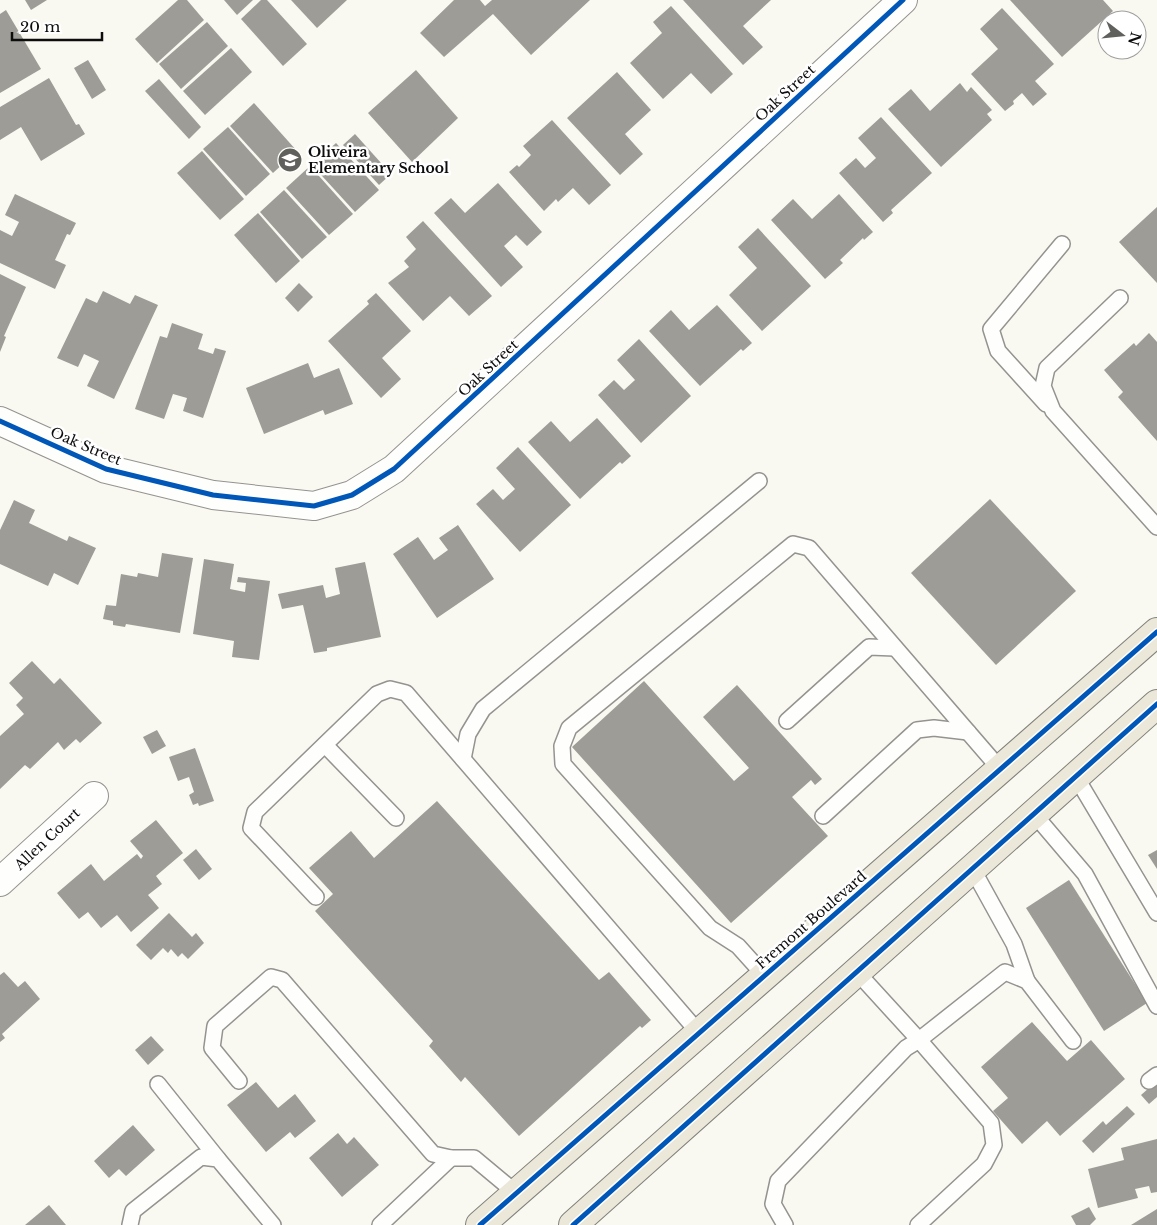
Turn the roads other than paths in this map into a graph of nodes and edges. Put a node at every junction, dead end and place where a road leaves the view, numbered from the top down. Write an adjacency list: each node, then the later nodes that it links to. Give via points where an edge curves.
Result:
1 (903, 0): 5 (street, Oak Street, via 394,469 352,495 314,506 213,496 106,469)
2 (1062, 244): 4 (lane, via 990,329 998,351)
3 (1120, 298): 4 (lane, via 1047,368 1043,386)
4 (1053, 411): 7 (lane)
5 (0, 421)
6 (759, 481): 14 (lane, via 483,709 468,734)
7 (1157, 527)
8 (1157, 632): 15 (main road, Fremont Boulevard)
9 (895, 648): 11 (lane, via 869,647); 12 (lane); 26 (lane, via 809,548 793,544 569,728 562,746 563,764 710,928 738,946)
10 (1157, 704): 16 (main road)
11 (787, 721)
12 (968, 732): 15 (lane); 19 (lane, via 934,728 917,730)
13 (325, 745): 14 (lane, via 377,694 390,689 406,693); 20 (lane); 23 (lane, via 255,812 251,828)
14 (463, 759): 29 (lane)
15 (1000, 769): 26 (main road, Fremont Boulevard)
16 (1076, 777): 18 (main road); 24 (lane)
17 (94, 796): 22 (street, Allen Court)
18 (1034, 814): 21 (main road); 28 (lane, via 1085,874)
19 (823, 816)
20 (396, 818)
21 (972, 868): 25 (main road); 27 (lane, via 1014,944)
22 (0, 882)
23 (316, 897)
24 (1157, 913)
25 (856, 971): 30 (lane); 41 (main road)
26 (765, 976): 29 (main road, Fremont Boulevard)
27 (1027, 981): 30 (lane, via 1006,972); 31 (lane)
28 (1157, 1006)
29 (699, 1033): 36 (main road, Fremont Boulevard)
30 (919, 1040): 42 (lane, via 906,1048 778,1181 773,1204); 43 (lane, via 991,1123 994,1145 984,1164)
31 (1073, 1041)
32 (239, 1081): 34 (lane, via 212,1048 214,1026 271,977 282,980 433,1154)
33 (158, 1084): 35 (lane)
34 (451, 1158): 36 (lane, via 474,1158); 39 (lane)
35 (218, 1159): 37 (lane, via 201,1157 132,1212); 38 (lane)
36 (516, 1193): 40 (main road, Fremont Boulevard)
37 (130, 1225)
38 (273, 1225)
39 (380, 1225)
40 (480, 1225)
41 (573, 1225)
42 (785, 1225)
43 (918, 1225)

